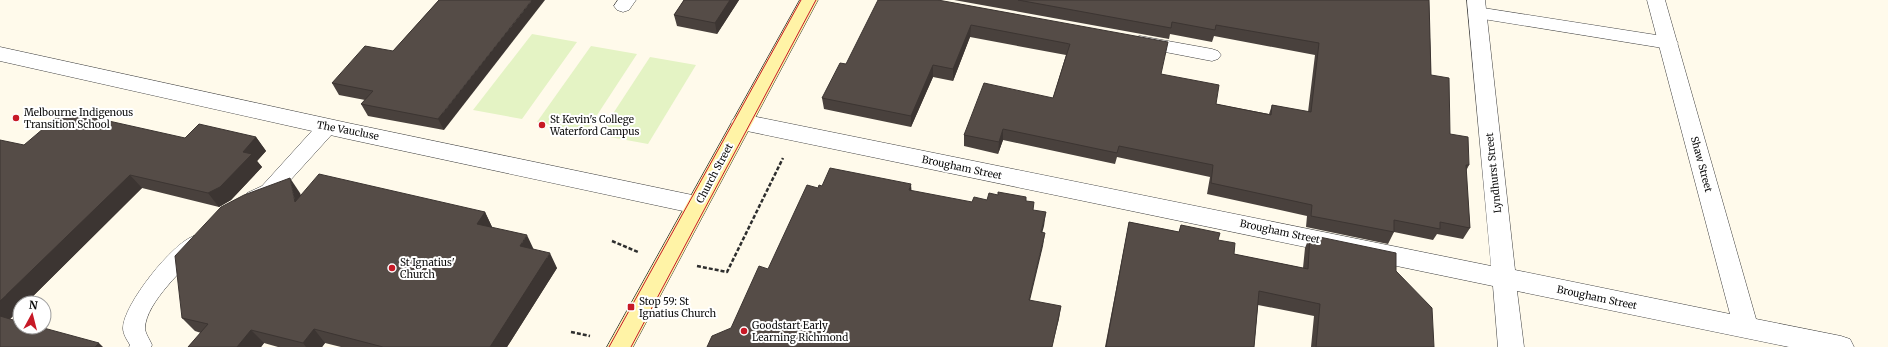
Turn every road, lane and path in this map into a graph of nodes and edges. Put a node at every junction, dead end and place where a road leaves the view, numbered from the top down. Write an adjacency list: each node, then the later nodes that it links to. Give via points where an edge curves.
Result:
1 (809, 0): 8 (main road, Church Street)
2 (1656, 0): 5 (street, Shaw Street)
3 (1476, 6): 5 (lane); 17 (street, Lyndhurst Street)
4 (1126, 39): 7 (lane)
5 (1669, 43): 18 (street, Shaw Street)
6 (0, 54): 9 (street, The Vaucluse)
7 (1212, 55)
8 (742, 122): 10 (street, Brougham Street); 11 (main road, Church Street)
9 (327, 127): 11 (street, The Vaucluse); 12 (lane, via 269,191)
10 (796, 133): 16 (path); 17 (street, Brougham Street)
11 (697, 205): 22 (main road, Church Street)
12 (235, 209)
13 (204, 232): 21 (lane, via 142,302 134,322 134,331)
14 (612, 241): 15 (path)
15 (637, 251)
16 (727, 272)
17 (1504, 277): 18 (street, Brougham Street); 23 (street, Lyndhurst Street)
18 (1746, 328): 24 (street, Brougham Street)
19 (571, 332): 20 (path)
20 (590, 336)
21 (140, 347)
22 (620, 347)
23 (1511, 347)
24 (1841, 347)

